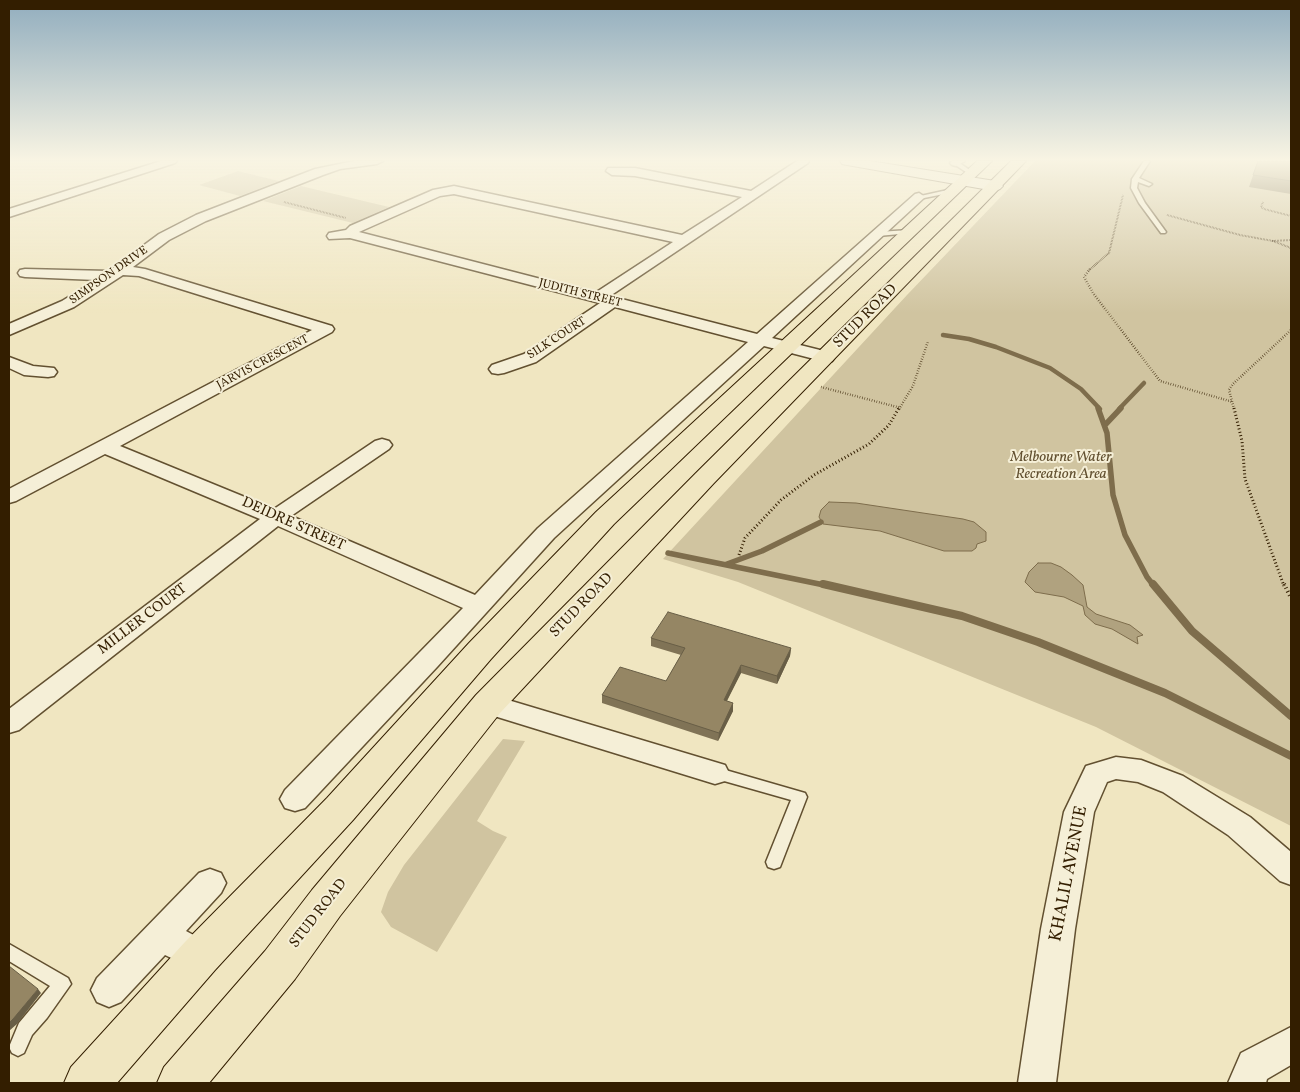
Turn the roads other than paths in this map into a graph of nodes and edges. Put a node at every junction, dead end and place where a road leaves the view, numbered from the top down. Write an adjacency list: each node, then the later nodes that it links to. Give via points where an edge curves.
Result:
1 (217, 212): 16 (street, SIMPSON DRIVE, via 164,237)
2 (393, 212): 11 (street)
3 (555, 212): 14 (street)
4 (727, 212): 14 (street, SILK COURT)
5 (903, 212): 12 (street)
6 (927, 212): 9 (highway, STUD ROAD)
7 (969, 212): 21 (highway, STUD ROAD)
8 (1148, 212): 10 (lane)
9 (909, 232): 12 (lane); 20 (highway, STUD ROAD)
10 (1163, 232)
11 (350, 234): 13 (street, JUDITH STREET); 17 (street, JUDITH STREET)
12 (878, 234): 19 (street)
13 (334, 236)
14 (684, 240): 17 (street, SILK COURT)
15 (24, 272): 16 (street)
16 (115, 273): 18 (street, SIMPSON DRIVE, via 68,304); 26 (street, JARVIS CRESCENT, via 140,272 326,329)
17 (604, 300): 19 (street, JUDITH STREET); 23 (street, SILK COURT, via 530,358)
18 (9, 330)
19 (760, 341): 20 (street, JUDITH STREET); 29 (street, via 546,533)
20 (788, 348): 21 (street, JUDITH STREET); 39 (highway, STUD ROAD, via 605,518 480,651 340,809)
21 (826, 357): 30 (highway, STUD ROAD)
22 (9, 362): 24 (street, via 30,371)
23 (498, 369)
24 (48, 372)
25 (382, 445): 28 (street, MILLER COURT)
26 (105, 447): 27 (street, JARVIS CRESCENT); 28 (street, DEIDRE STREET)
27 (9, 497)
28 (278, 518): 29 (street, DEIDRE STREET); 31 (street, MILLER COURT)
29 (478, 606): 33 (street)
30 (488, 704): 32 (street); 44 (highway, STUD ROAD, via 338,888 280,965)
31 (9, 723)
32 (715, 773): 34 (lane, via 800,797)
33 (295, 799)
34 (774, 862)
35 (1291, 871): 45 (street, KHALIL AVENUE, via 1239,826 1173,784 1141,771 1116,768 1096,774 1080,812 1058,929)
36 (210, 884): 37 (street)
37 (161, 935): 39 (street); 40 (street)
38 (9, 952): 42 (lane, via 62,984 25,1029)
39 (200, 956): 43 (highway, STUD ROAD)
40 (109, 990)
41 (1291, 1045): 46 (street, via 1254,1066)
42 (18, 1048)
43 (87, 1083)
44 (180, 1083)
45 (1037, 1083)
46 (1247, 1083)

